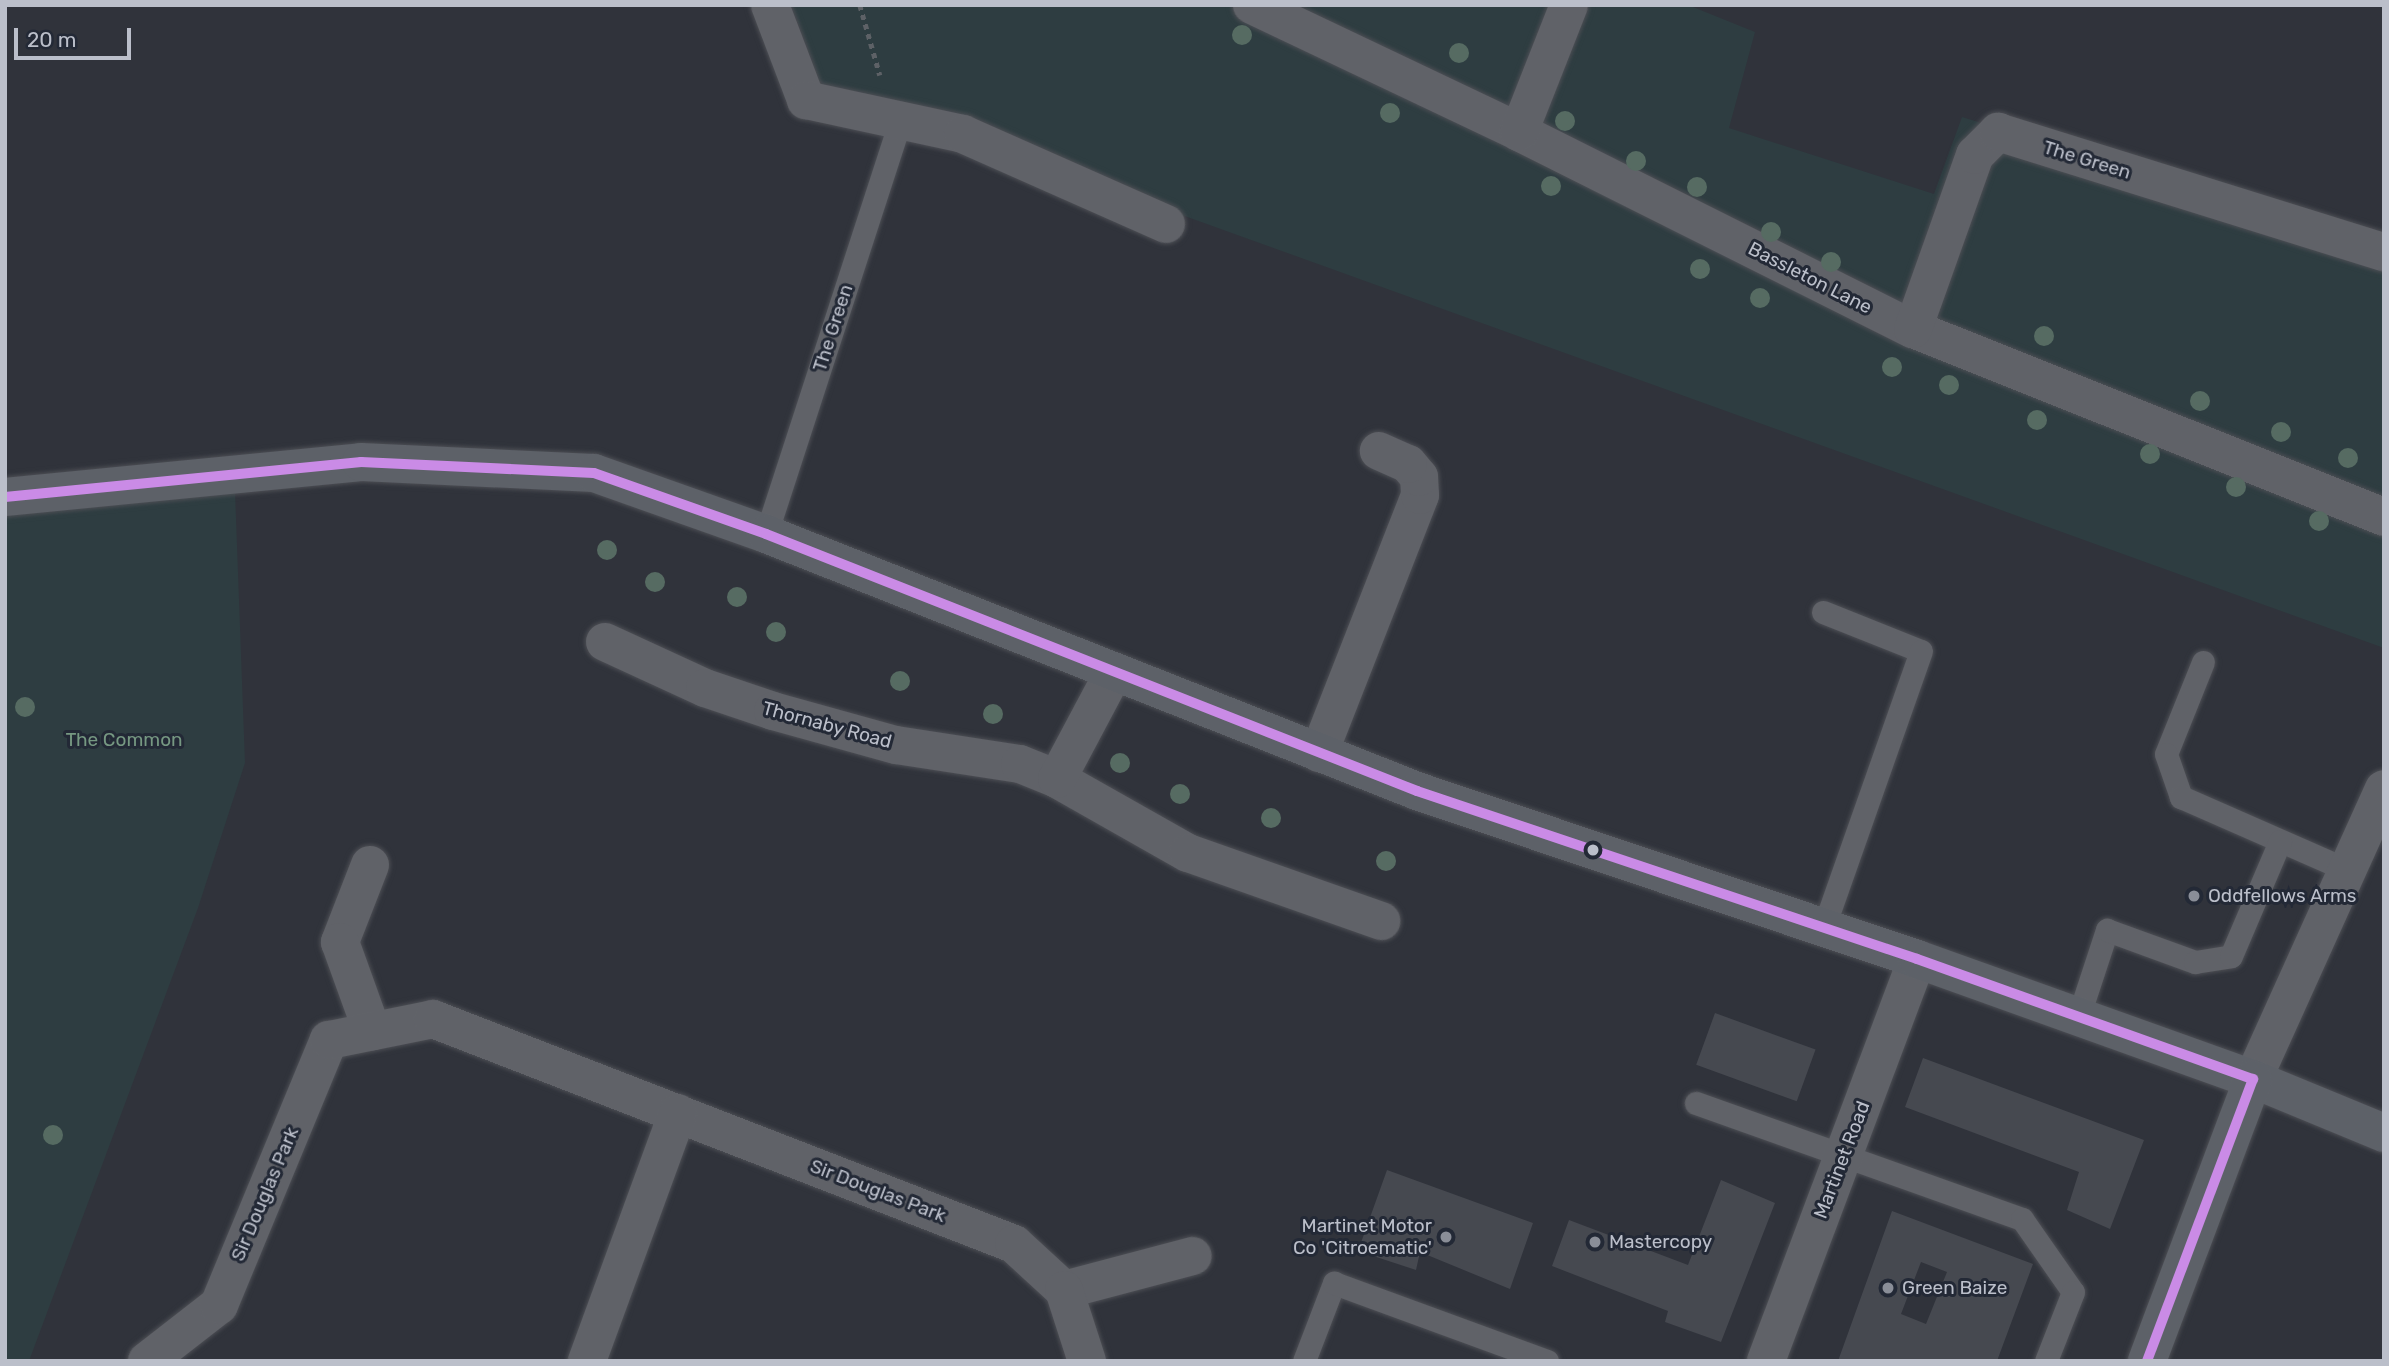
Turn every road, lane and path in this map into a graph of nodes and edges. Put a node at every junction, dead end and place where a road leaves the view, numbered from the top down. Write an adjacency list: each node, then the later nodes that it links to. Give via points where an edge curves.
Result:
1 (769, 5): 5 (street, via 806,100)
2 (860, 5): 5 (path, via 870,51)
3 (1252, 5): 6 (street, Bassleton Lane)
4 (1569, 5): 6 (street)
5 (900, 122): 7 (street, via 963,134); 13 (lane, The Green)
6 (1519, 132): 9 (street, Bassleton Lane)
7 (1166, 224)
8 (2384, 252): 9 (street, The Green, via 1998,132 1975,155)
9 (1913, 329): 12 (street, Bassleton Lane)
10 (1379, 451): 18 (street, via 1408,464 1419,477 1420,495)
11 (5, 497): 13 (street, via 360,462 594,473)
12 (2384, 517)
13 (766, 534): 17 (street)
14 (1823, 612): 25 (lane, via 1921,651)
15 (605, 642): 19 (street, Thornaby Road, via 705,688 773,711 896,745 1020,764)
16 (2203, 662): 21 (lane, via 2166,754 2181,797)
17 (1114, 672): 18 (street); 19 (street)
18 (1319, 753): 25 (street)
19 (1057, 779): 24 (street, Thornaby Road, via 1188,853)
20 (2384, 789): 23 (street)
21 (2280, 841): 23 (lane); 27 (lane, via 2231,956 2195,962 2108,929)
22 (370, 865): 28 (street, via 340,942)
23 (2347, 870): 29 (street)
24 (1381, 921)
25 (1824, 926): 26 (street)
26 (1917, 958): 27 (street); 33 (street, Martinet Road)
27 (2078, 1018): 29 (street)
28 (372, 1031): 31 (street, Sir Douglas Park, via 433,1018); 36 (street, Sir Douglas Park, via 329,1040 219,1305)
29 (2253, 1079): 32 (street); 43 (street)
30 (1696, 1103): 33 (lane)
31 (678, 1112): 35 (street, Sir Douglas Park, via 1014,1244); 37 (street)
32 (2384, 1133)
33 (1843, 1156): 41 (street, Martinet Road); 42 (lane, via 2022,1219 2073,1292)
34 (1193, 1256): 35 (street)
35 (1064, 1290): 38 (street, Sir Douglas Park)
36 (147, 1361)
37 (587, 1361)
38 (1087, 1361)
39 (1304, 1361): 40 (lane, via 1334,1283)
40 (1547, 1361)
41 (1766, 1361)
42 (2046, 1361)
43 (2147, 1361)

